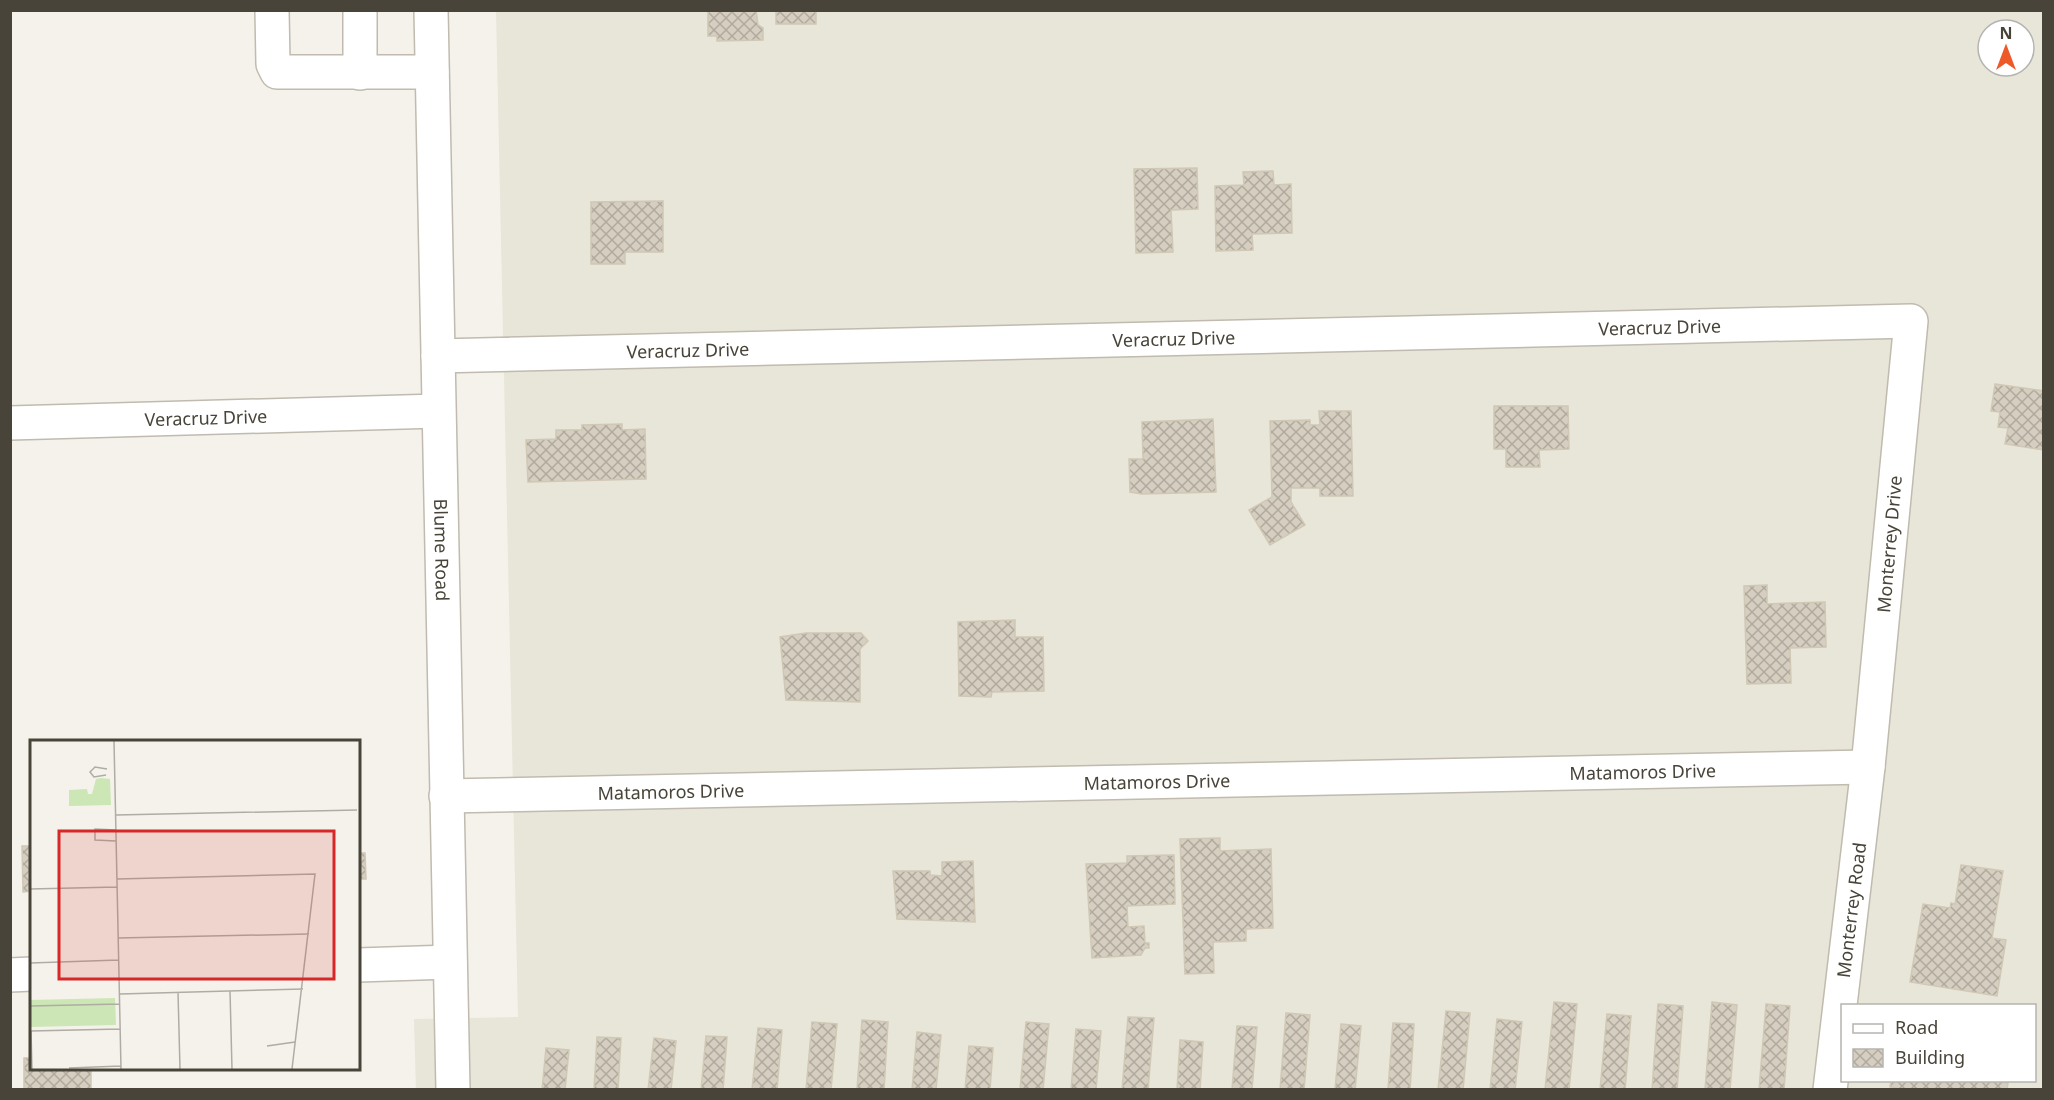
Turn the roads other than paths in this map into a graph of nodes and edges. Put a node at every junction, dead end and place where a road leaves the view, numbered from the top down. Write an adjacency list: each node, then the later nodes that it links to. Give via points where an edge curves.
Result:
1 (272, 10): 5 (street, via 273,64 277,72)
2 (360, 10): 5 (street)
3 (431, 10): 4 (street, Blume Road)
4 (432, 72): 5 (street); 7 (street, Blume Road)
5 (360, 73)
6 (1911, 321): 7 (street, Veracruz Drive); 10 (street, Monterrey Drive)
7 (438, 356): 8 (street, Blume Road)
8 (438, 411): 9 (street, Veracruz Drive); 11 (street, Blume Road)
9 (10, 423)
10 (1868, 767): 11 (street, Matamoros Drive); 17 (street, Monterrey Road)
11 (446, 796): 12 (street, Blume Road)
12 (450, 962): 13 (street); 16 (street, Blume Road)
13 (360, 965)
14 (30, 974): 15 (street)
15 (10, 975)
16 (453, 1089)
17 (1830, 1089)

